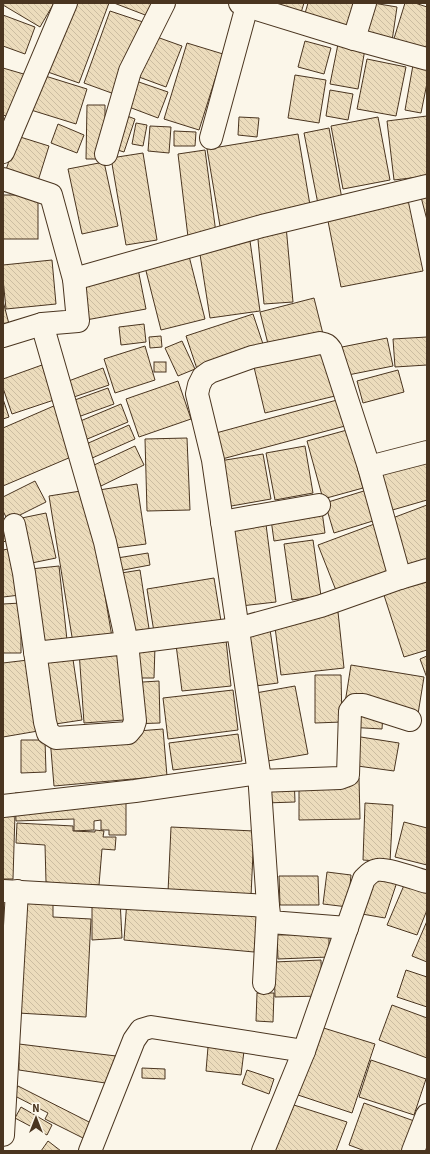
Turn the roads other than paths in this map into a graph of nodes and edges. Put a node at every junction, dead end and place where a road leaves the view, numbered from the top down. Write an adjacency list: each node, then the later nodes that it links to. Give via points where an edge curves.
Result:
1 (66, 3): 8 (street)
2 (164, 3): 9 (street, via 130,71)
3 (365, 3): 5 (street)
4 (244, 5): 5 (street); 7 (street)
5 (354, 39): 6 (street)
6 (427, 59)
7 (210, 138)
8 (3, 152)
9 (106, 154)
10 (3, 179): 12 (street, via 51,196)
11 (427, 186): 12 (street, via 262,226)
12 (74, 280): 13 (street, via 78,321)
13 (42, 324): 14 (street); 23 (street, via 105,542)
14 (3, 336)
15 (427, 452): 16 (street)
16 (369, 467): 18 (street, via 329,346 320,343 252,357 210,372 203,377 197,394 213,460); 21 (street)
17 (319, 505): 18 (street)
18 (222, 522): 22 (street)
19 (14, 525): 24 (street, via 24,573)
20 (427, 570): 21 (street)
21 (400, 578): 22 (street, via 321,606)
22 (238, 628): 23 (street); 26 (street)
23 (127, 643): 24 (street); 24 (street, via 135,720 128,733 56,738 48,733)
24 (35, 653)
25 (410, 720): 26 (street, via 364,705 354,705 350,711 348,775 340,778)
26 (259, 777): 27 (street); 30 (street)
27 (3, 806)
28 (427, 882): 31 (street, via 387,870 370,873 364,880)
29 (10, 891): 30 (street); 35 (street)
30 (268, 906): 31 (street, via 270,922); 32 (street)
31 (347, 928): 33 (street)
32 (264, 982)
33 (304, 1051): 37 (street, via 151,1027 141,1030 134,1040); 38 (street)
34 (427, 1115): 36 (street)
35 (3, 1135)
36 (420, 1144)
37 (90, 1151)
38 (263, 1151)

